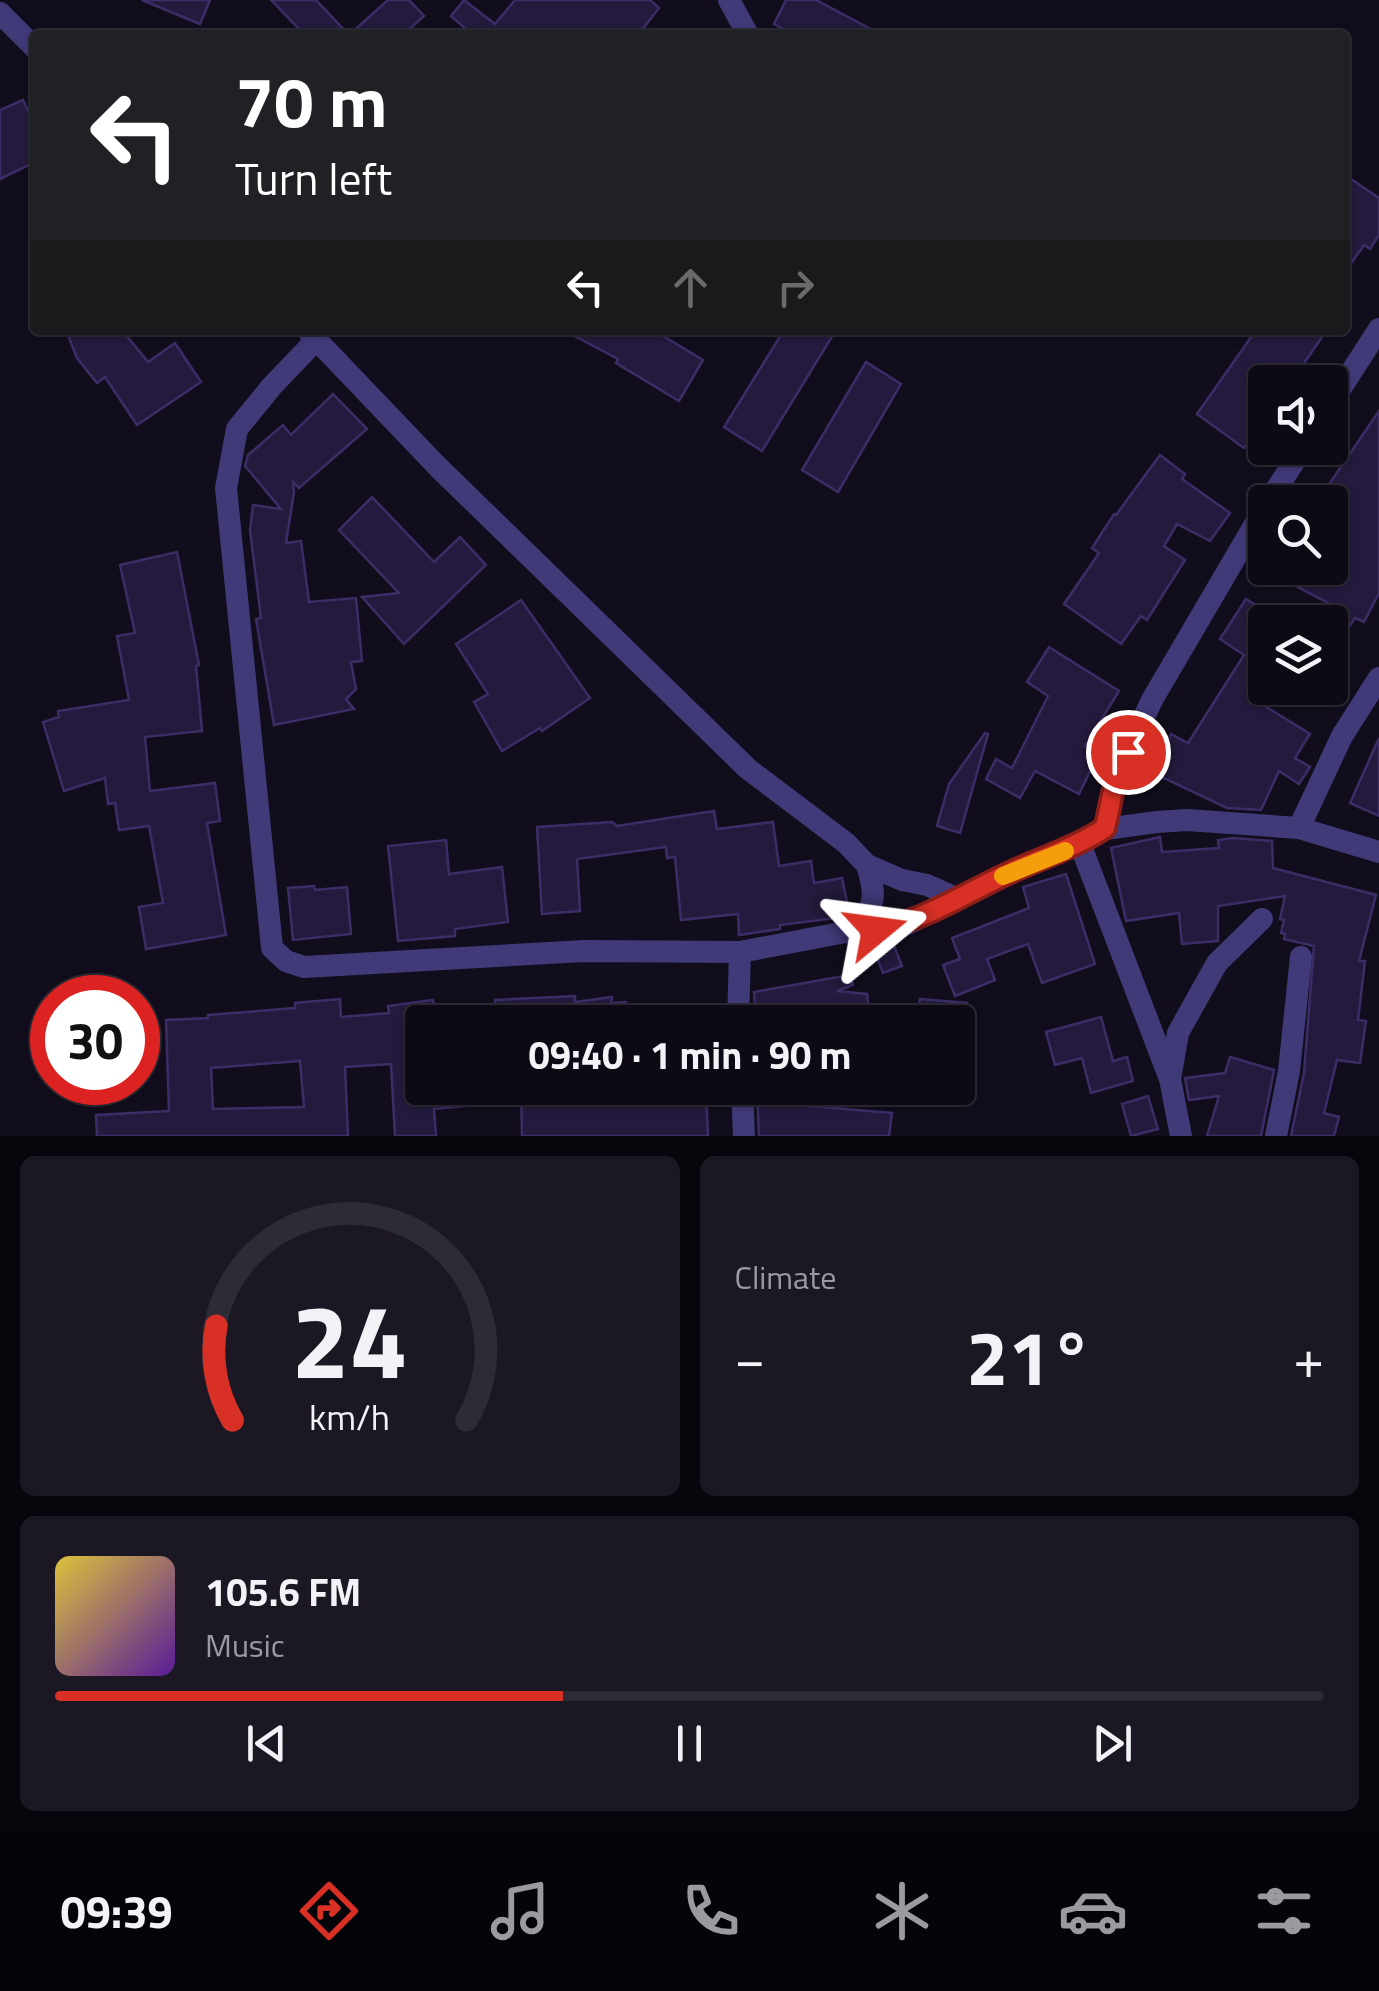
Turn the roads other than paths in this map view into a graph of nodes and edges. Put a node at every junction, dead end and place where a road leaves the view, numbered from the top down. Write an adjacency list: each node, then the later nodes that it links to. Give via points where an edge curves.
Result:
1 (729, 0): 3 (street)
2 (0, 13): 4 (street)
3 (745, 30)
4 (30, 43)
5 (1379, 329): 7 (street)
6 (311, 335): 14 (street, via 748,769); 18 (street, via 238,430 226,488 272,948 304,968 584,950)
7 (1348, 378)
8 (1248, 536): 10 (street, via 1152,700 1116,777)
9 (1379, 678): 11 (street, via 1342,736)
10 (1105, 828): 11 (street, via 1187,820); 12 (street)
11 (1299, 828): 13 (street)
12 (1080, 844): 15 (street); 21 (street)
13 (1379, 852)
14 (867, 866): 15 (street); 17 (street, via 874,903)
15 (958, 899): 17 (street, via 908,924)
16 (1262, 919): 21 (street, via 1217,963 1178,1032)
17 (851, 931): 18 (street)
18 (740, 952): 20 (street)
19 (1301, 957): 25 (street)
20 (738, 1005)
21 (1170, 1079): 24 (street)
22 (743, 1105): 23 (street)
23 (744, 1136)
24 (1181, 1136)
25 (1276, 1136)

